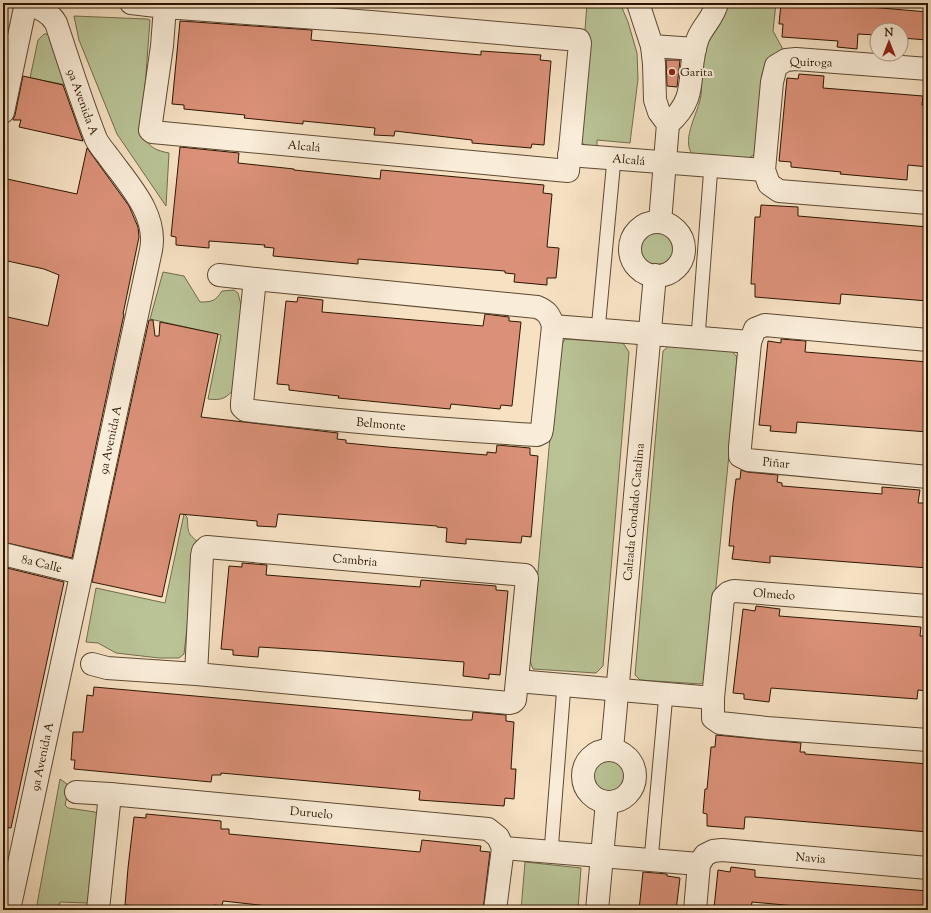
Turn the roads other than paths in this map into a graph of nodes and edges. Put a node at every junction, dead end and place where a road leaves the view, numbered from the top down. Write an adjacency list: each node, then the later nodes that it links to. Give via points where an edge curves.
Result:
1 (131, 3): 5 (street, Alcalá)
2 (717, 3): 7 (street, via 709,22 698,37)
3 (26, 4): 9 (street); 29 (street, 9a Avenida A, via 45,10 56,23 97,140 142,206 152,228 151,250)
4 (638, 4): 6 (street)
5 (166, 7): 11 (street, Alcalá, via 579,40); 11 (street, Alcalá, via 150,130 152,132 568,171)
6 (653, 55): 7 (street); 10 (street, via 655,100)
7 (694, 57): 10 (street, via 687,99 679,115)
8 (928, 69): 15 (street, Quiroga, via 796,59 786,60 776,66 772,82)
9 (3, 112)
10 (668, 124): 13 (street)
11 (569, 155): 12 (street, Alcalá)
12 (614, 159): 13 (street, Alcalá); 22 (lane)
13 (665, 163): 14 (street); 17 (street)
14 (711, 166): 15 (street); 24 (lane)
15 (764, 170): 16 (street, via 769,184 779,191)
16 (928, 203)
17 (660, 222): 19 (street, via 680,235 684,251 676,268 660,276); 19 (street, via 643,226 636,232 630,247 635,264 642,271)
18 (220, 275): 20 (street)
19 (655, 275): 23 (street, Calzada Condado Catalina)
20 (255, 279): 21 (street, via 537,307 548,313); 21 (street, Belmonte, via 242,403 245,410 394,426 537,435 542,429)
21 (553, 326): 22 (street)
22 (598, 330): 23 (street)
23 (650, 334): 24 (street); 35 (street, Calzada Condado Catalina)
24 (698, 338): 26 (street)
25 (928, 340): 26 (street, Piñar, via 764,325 755,329)
26 (750, 342): 27 (street, Piñar, via 740,456 748,460)
27 (928, 477)
28 (3, 554): 29 (street, 8a Calle)
29 (81, 573): 49 (street, 9a Avenida A)
30 (928, 606): 37 (street, Olmedo, via 728,592 723,598)
31 (92, 664): 32 (street, Cambria, via 107,668)
32 (196, 674): 33 (street, Cambria, via 509,703 515,700); 33 (street, Cambria, via 202,556 207,547 525,575 528,583)
33 (517, 681): 34 (street)
34 (564, 685): 35 (street); 44 (lane)
35 (617, 690): 36 (street); 39 (street, Calzada Condado Catalina)
36 (666, 694): 37 (street); 46 (lane)
37 (713, 698): 38 (street, Olmedo, via 714,718 720,722)
38 (928, 740)
39 (612, 749): 42 (street, via 632,762 636,778 634,786 623,798); 42 (street, via 596,752 584,765 582,773 586,789 591,796)
40 (76, 792): 41 (street, Duruelo)
41 (110, 794): 43 (street, Duruelo, via 488,829 498,837); 50 (street)
42 (607, 802): 45 (street)
43 (503, 848): 44 (street); 51 (street)
44 (552, 852): 45 (street)
45 (602, 856): 46 (street); 52 (street)
46 (651, 860): 47 (street)
47 (699, 864): 48 (street, Navia, via 705,855 722,850); 53 (street)
48 (928, 868)
49 (9, 910)
50 (98, 910)
51 (495, 910)
52 (597, 910)
53 (694, 910)

